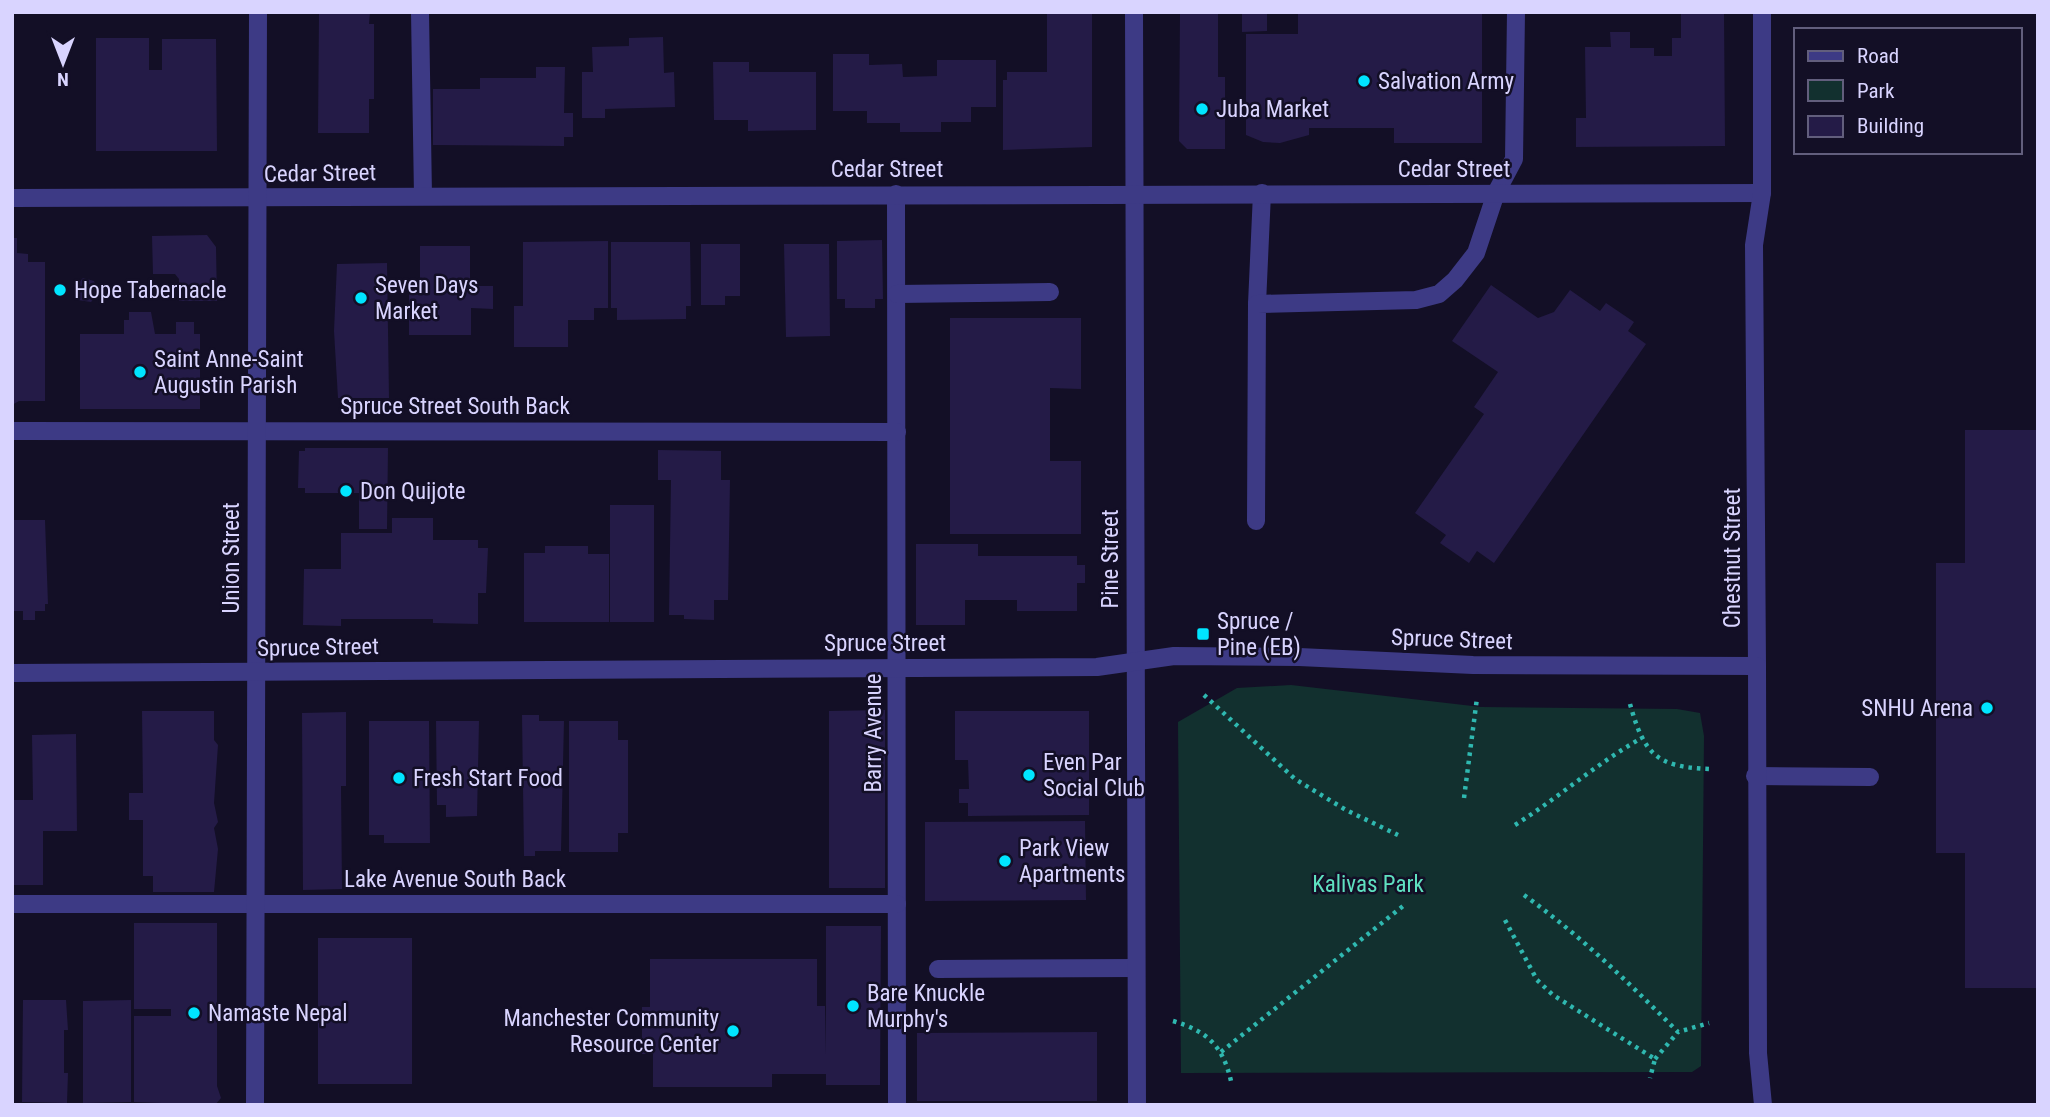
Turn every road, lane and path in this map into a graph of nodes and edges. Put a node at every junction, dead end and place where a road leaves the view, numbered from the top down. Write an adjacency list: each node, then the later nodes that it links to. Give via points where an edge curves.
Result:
1 (258, 12): 13 (street, Union Street)
2 (420, 12): 11 (street)
3 (1134, 12): 6 (street, Pine Street)
4 (1516, 12): 8 (street, via 1514,159)
5 (1762, 12): 9 (street, Chestnut Street)
6 (1133, 193): 7 (street, Cedar Street); 10 (street, Cedar Street); 21 (street, Pine Street)
7 (1262, 193): 8 (street, Cedar Street); 16 (street)
8 (1496, 193): 9 (street, Cedar Street); 16 (street, via 1475,253 1439,294 1416,300)
9 (1762, 193): 22 (street, Chestnut Street, via 1754,245)
10 (896, 194): 11 (street, Cedar Street); 15 (street, Barry Avenue)
11 (423, 196): 13 (street, Cedar Street)
12 (12, 198): 13 (street, Cedar Street)
13 (256, 198): 17 (street, Union Street)
14 (1051, 292): 15 (street)
15 (897, 293): 19 (street, Barry Avenue)
16 (1257, 304): 20 (street)
17 (256, 430): 18 (street, Spruce Street South Back); 19 (street, Spruce Street South Back); 25 (street, Union Street)
18 (12, 431)
19 (897, 432): 23 (street, Barry Avenue)
20 (1256, 521)
21 (1135, 661): 22 (street, Spruce Street, via 1174,656 1299,657 1473,665); 23 (street, Spruce Street, via 1097,667); 42 (street, Pine Street)
22 (1757, 666): 31 (street, Chestnut Street)
23 (897, 668): 25 (street, Spruce Street); 39 (street, Barry Avenue)
24 (12, 673): 25 (street, Spruce Street)
25 (256, 673): 38 (street, Union Street)
26 (1204, 695): 35 (path, via 1295,779)
27 (1477, 698): 33 (path)
28 (1630, 704): 29 (path)
29 (1640, 739): 30 (path, via 1660,759 1681,768); 34 (path)
30 (1709, 769)
31 (1755, 776): 32 (street); 54 (street, Chestnut Street, via 1758,1053)
32 (1870, 777)
33 (1464, 798)
34 (1515, 825)
35 (1398, 835)
36 (1524, 895): 46 (path, via 1611,965)
37 (12, 904): 38 (street, Lake Avenue South Back)
38 (255, 904): 39 (street, Lake Avenue South Back); 51 (street, Union Street)
39 (897, 904): 52 (street, Barry Avenue)
40 (1403, 906): 47 (path)
41 (1505, 920): 48 (path, via 1536,980)
42 (1135, 968): 43 (street); 53 (street, Pine Street)
43 (938, 969)
44 (1172, 1021): 47 (path, via 1194,1027)
45 (1709, 1023): 46 (path)
46 (1678, 1032): 48 (path)
47 (1221, 1052): 50 (path)
48 (1655, 1059): 49 (path)
49 (1650, 1078)
50 (1231, 1081)
51 (255, 1105)
52 (897, 1105)
53 (1137, 1105)
54 (1763, 1105)

